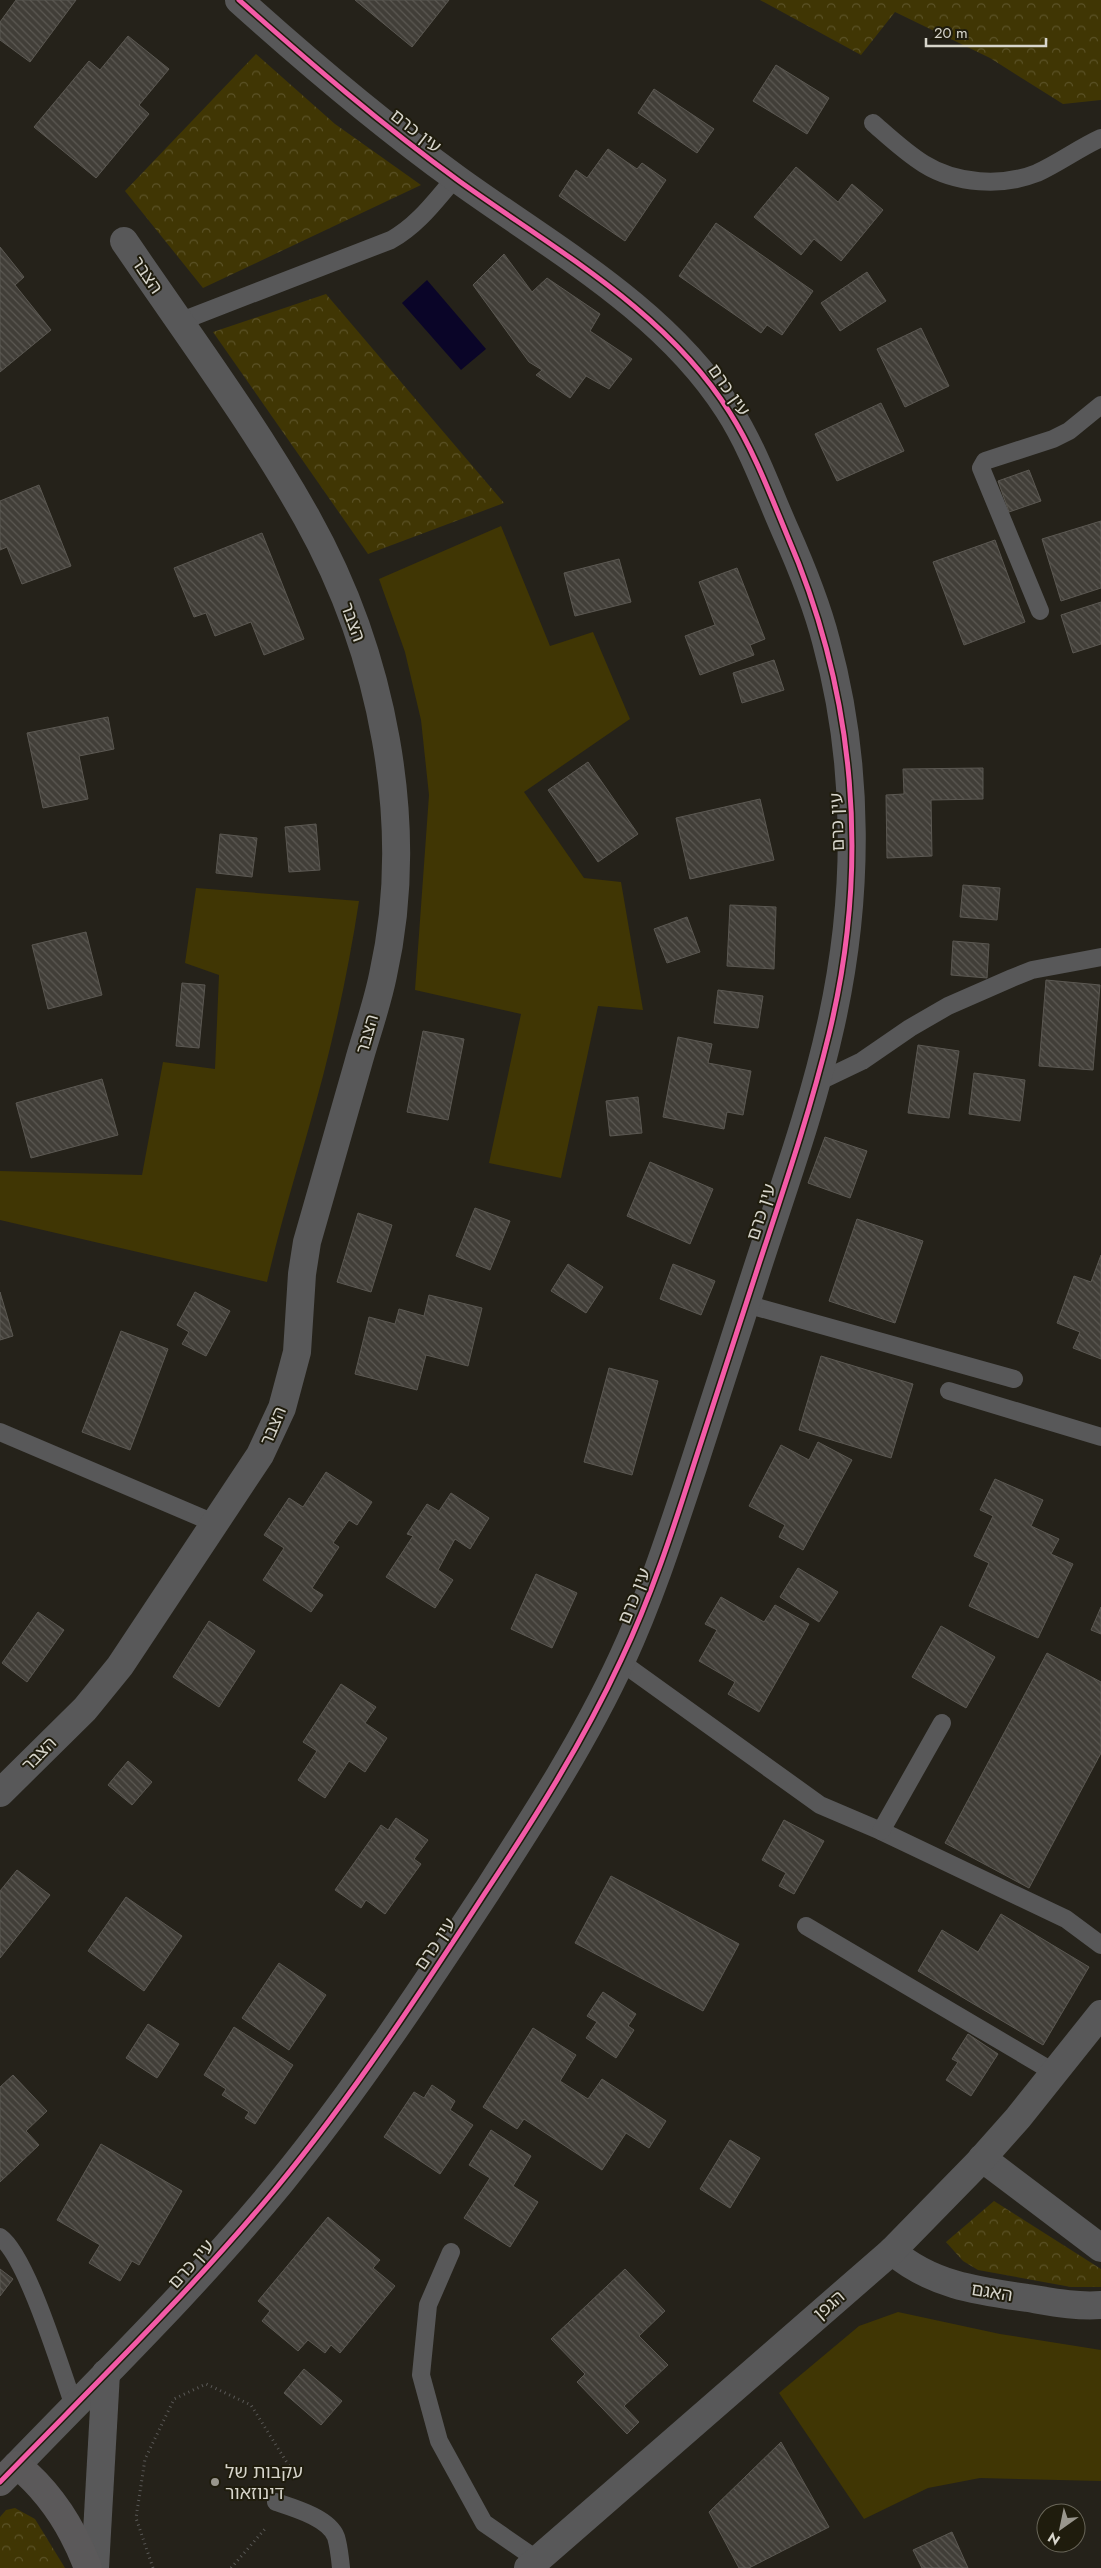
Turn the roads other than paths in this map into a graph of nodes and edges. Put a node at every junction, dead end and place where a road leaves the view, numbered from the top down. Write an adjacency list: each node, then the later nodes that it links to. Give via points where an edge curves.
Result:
1 (239, 0): 4 (street, עין כרם, via 360,104)
2 (873, 123): 3 (lane, via 924,164 955,177 980,182 1018,179 1039,172)
3 (1101, 138)
4 (455, 178): 6 (lane, via 423,216 391,240); 10 (street, עין כרם, via 625,298 687,356 715,390 740,430 808,583 826,638 839,694 852,805 851,870 842,972)
5 (124, 241): 6 (street, הצבר)
6 (179, 322): 16 (street, הצבר, via 276,466 308,519 334,572 372,676 384,727 395,828 391,927 383,975 307,1242 297,1352 282,1408 260,1455)
7 (1101, 404): 8 (lane, via 1053,440 985,461 981,468)
8 (1040, 611)
9 (1101, 956): 10 (lane, via 1032,970 948,1006 862,1061)
10 (816, 1083): 11 (street, עין כרם)
11 (746, 1304): 12 (lane); 17 (street, עין כרם, via 657,1577)
12 (1014, 1379)
13 (948, 1391): 15 (lane)
14 (0, 1432): 16 (lane)
15 (1101, 1437)
16 (214, 1524): 19 (street, הצבר, via 120,1666 85,1708)
17 (621, 1662): 20 (lane, via 820,1805); 31 (street, עין כרם, via 582,1738 535,1817 357,2081 232,2240)
18 (942, 1723): 20 (lane)
19 (0, 1793)
20 (881, 1831): 22 (lane, via 1066,1920)
21 (806, 1926): 24 (lane)
22 (1101, 1945)
23 (1101, 2014): 24 (street, הגפן)
24 (1055, 2073): 25 (street, הגפן)
25 (982, 2158): 27 (street); 28 (street, הגפן)
26 (0, 2237): 32 (lane, via 7,2242 24,2270)
27 (1101, 2248)
28 (892, 2251): 30 (street, האגם, via 921,2272 963,2288 1065,2304); 35 (street, הגפן)
29 (451, 2252): 35 (lane, via 428,2305 421,2375 439,2441 484,2523)
30 (1101, 2305)
31 (106, 2373): 32 (street, עין כרם); 37 (street)
32 (74, 2406): 33 (street, עין כרם)
33 (8, 2473): 36 (street, via 40,2486 58,2511)
34 (276, 2502): 38 (lane, via 304,2510 325,2524 335,2535)
35 (532, 2564)
36 (88, 2568)
37 (95, 2568)
38 (341, 2568)

